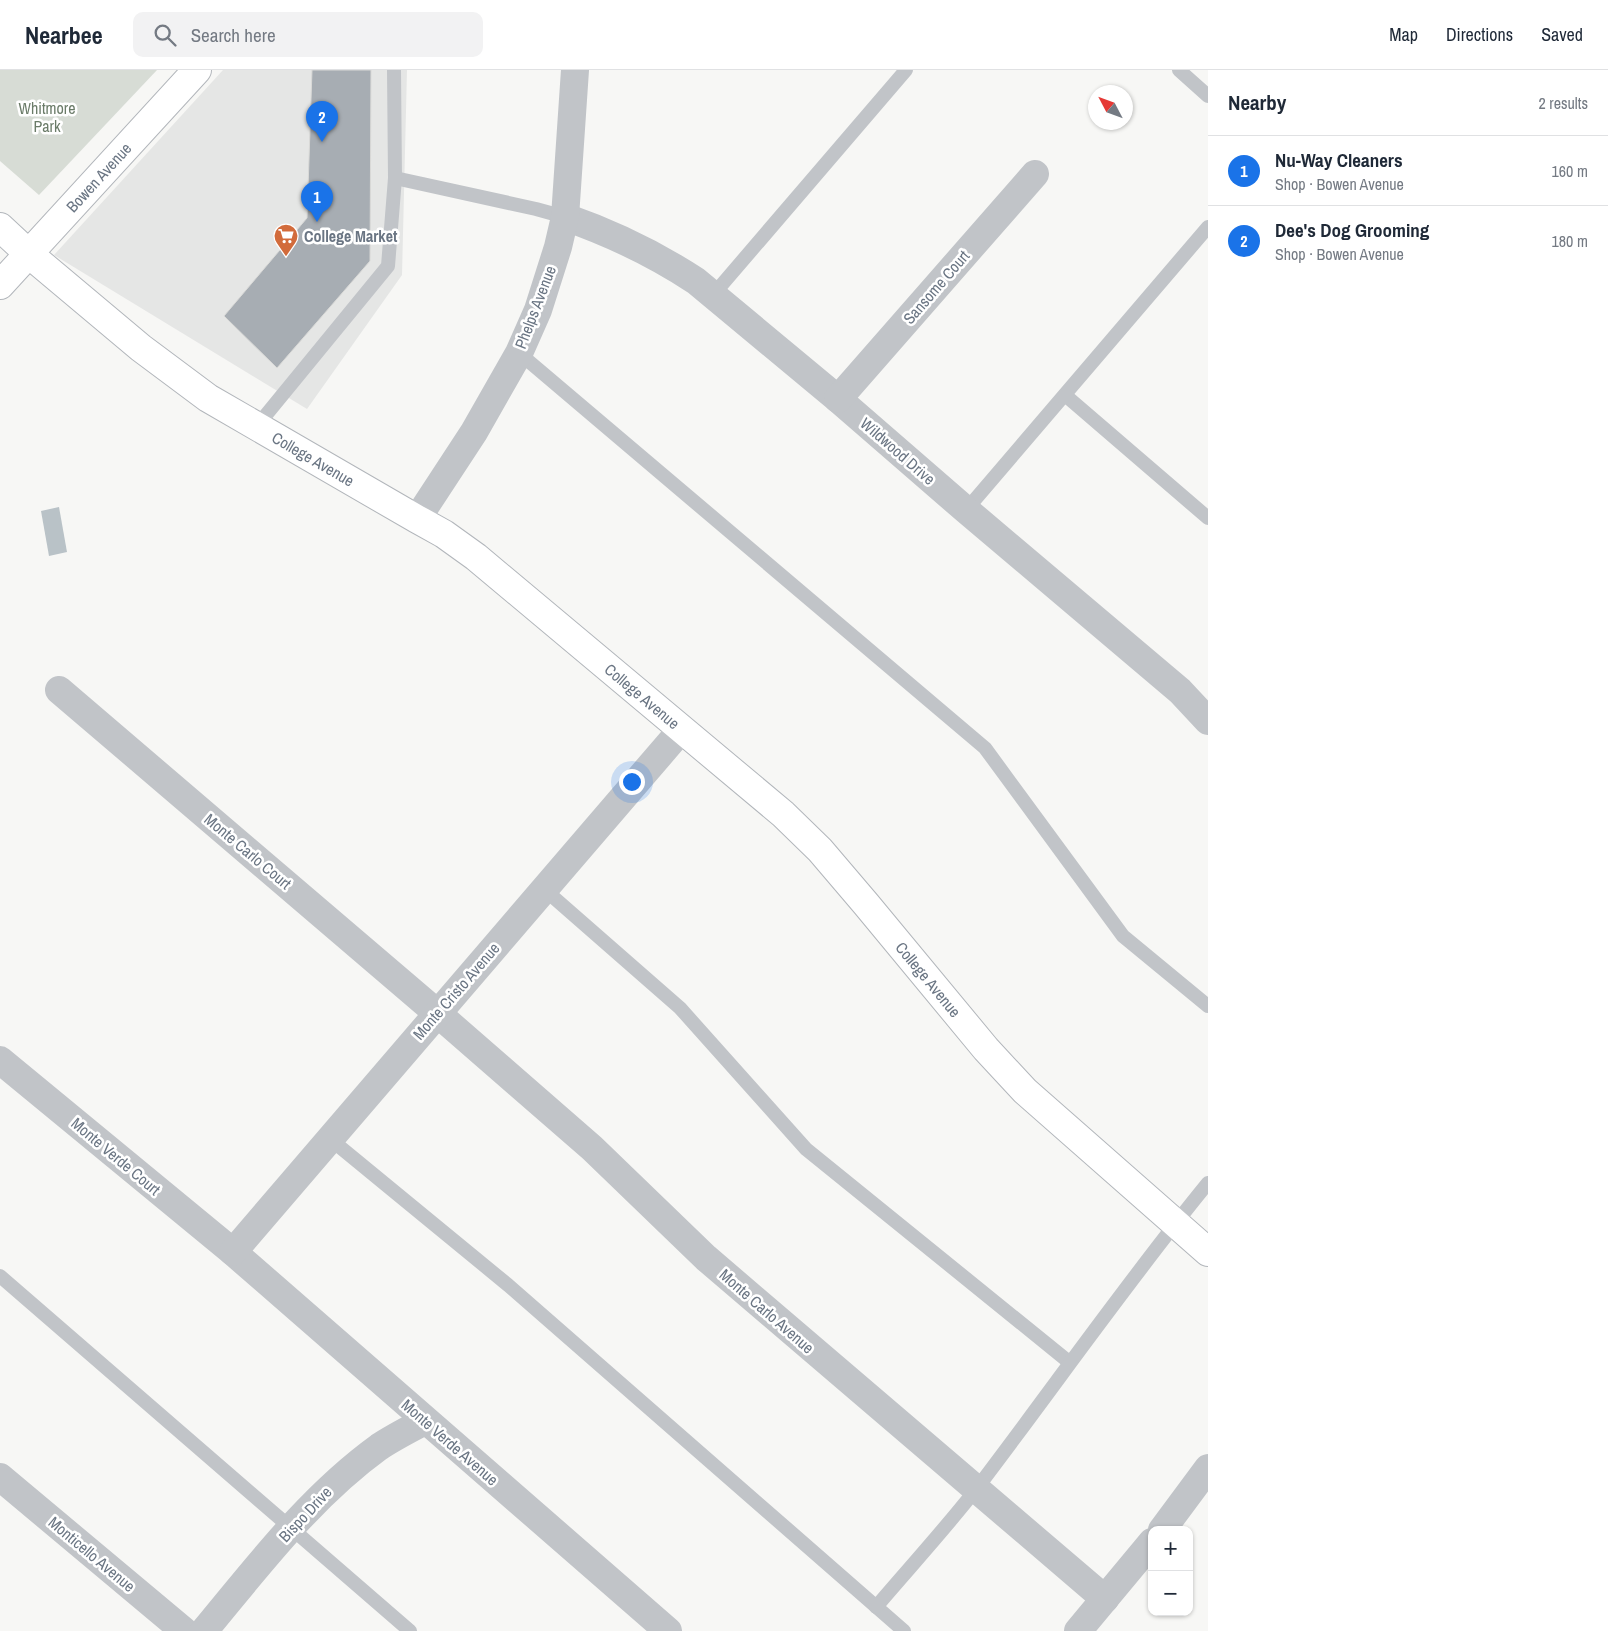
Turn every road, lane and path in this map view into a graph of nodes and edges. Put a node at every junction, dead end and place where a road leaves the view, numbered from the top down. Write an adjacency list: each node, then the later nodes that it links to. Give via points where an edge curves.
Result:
1 (197, 70): 12 (street, Bowen Avenue)
2 (394, 70): 8 (lane)
3 (906, 70): 14 (lane)
4 (1179, 70): 6 (lane)
5 (582, 72): 9 (street, Phelps Avenue)
6 (1208, 96)
7 (1035, 174): 17 (street, Sansome Court)
8 (395, 178): 9 (lane); 18 (lane, via 388,266)
9 (565, 217): 14 (street, Wildwood Drive, via 598,228 671,264); 15 (street, Phelps Avenue, via 538,310)
10 (0, 227): 12 (street, College Avenue)
11 (1208, 227): 16 (lane)
12 (29, 254): 13 (street, Bowen Avenue); 18 (street, College Avenue, via 170,372)
13 (0, 285)
14 (713, 294): 17 (street, Wildwood Drive)
15 (519, 353): 20 (street, Phelps Avenue, via 474,432); 26 (lane, via 985,748 1123,936)
16 (1065, 395): 19 (lane); 21 (lane)
17 (838, 399): 19 (street, Wildwood Drive)
18 (256, 427): 20 (street, College Avenue)
19 (966, 510): 23 (street, Wildwood Drive, via 1180,691)
20 (417, 518): 24 (street, College Avenue, via 482,563)
21 (1208, 518)
22 (58, 690): 27 (street, Monte Carlo Court)
23 (1208, 721)
24 (681, 730): 25 (street, Monte Cristo Avenue); 31 (street, College Avenue, via 783,814 820,850 1025,1091)
25 (544, 889): 27 (street, Monte Cristo Avenue); 35 (lane, via 680,1008 806,1149)
26 (1208, 1006)
27 (437, 1012): 29 (street, Monte Cristo Avenue); 39 (street, Monte Carlo Avenue, via 592,1148 706,1258)
28 (0, 1060): 32 (street, Monte Verde Court)
29 (329, 1138): 32 (street, Monte Cristo Avenue); 44 (lane, via 508,1285)
30 (1208, 1183): 31 (lane)
31 (1175, 1224): 33 (street, College Avenue); 35 (lane)
32 (233, 1252): 36 (street, Monte Verde Avenue)
33 (1208, 1252)
34 (0, 1276): 41 (lane)
35 (1069, 1362): 39 (lane)
36 (425, 1420): 41 (street, Bispo Drive, via 380,1447 334,1484); 48 (street, Monte Verde Avenue)
37 (1208, 1468): 40 (street)
38 (0, 1477): 45 (street, Monticello Avenue)
39 (976, 1489): 43 (street, Monte Carlo Avenue); 44 (lane)
40 (1165, 1526)
41 (290, 1528): 46 (street, Bispo Drive); 47 (lane)
42 (1148, 1547): 43 (street)
43 (1104, 1599): 50 (street)
44 (876, 1607): 49 (lane)
45 (184, 1631)
46 (204, 1631)
47 (410, 1631)
48 (668, 1631)
49 (904, 1631)
50 (1078, 1631)

